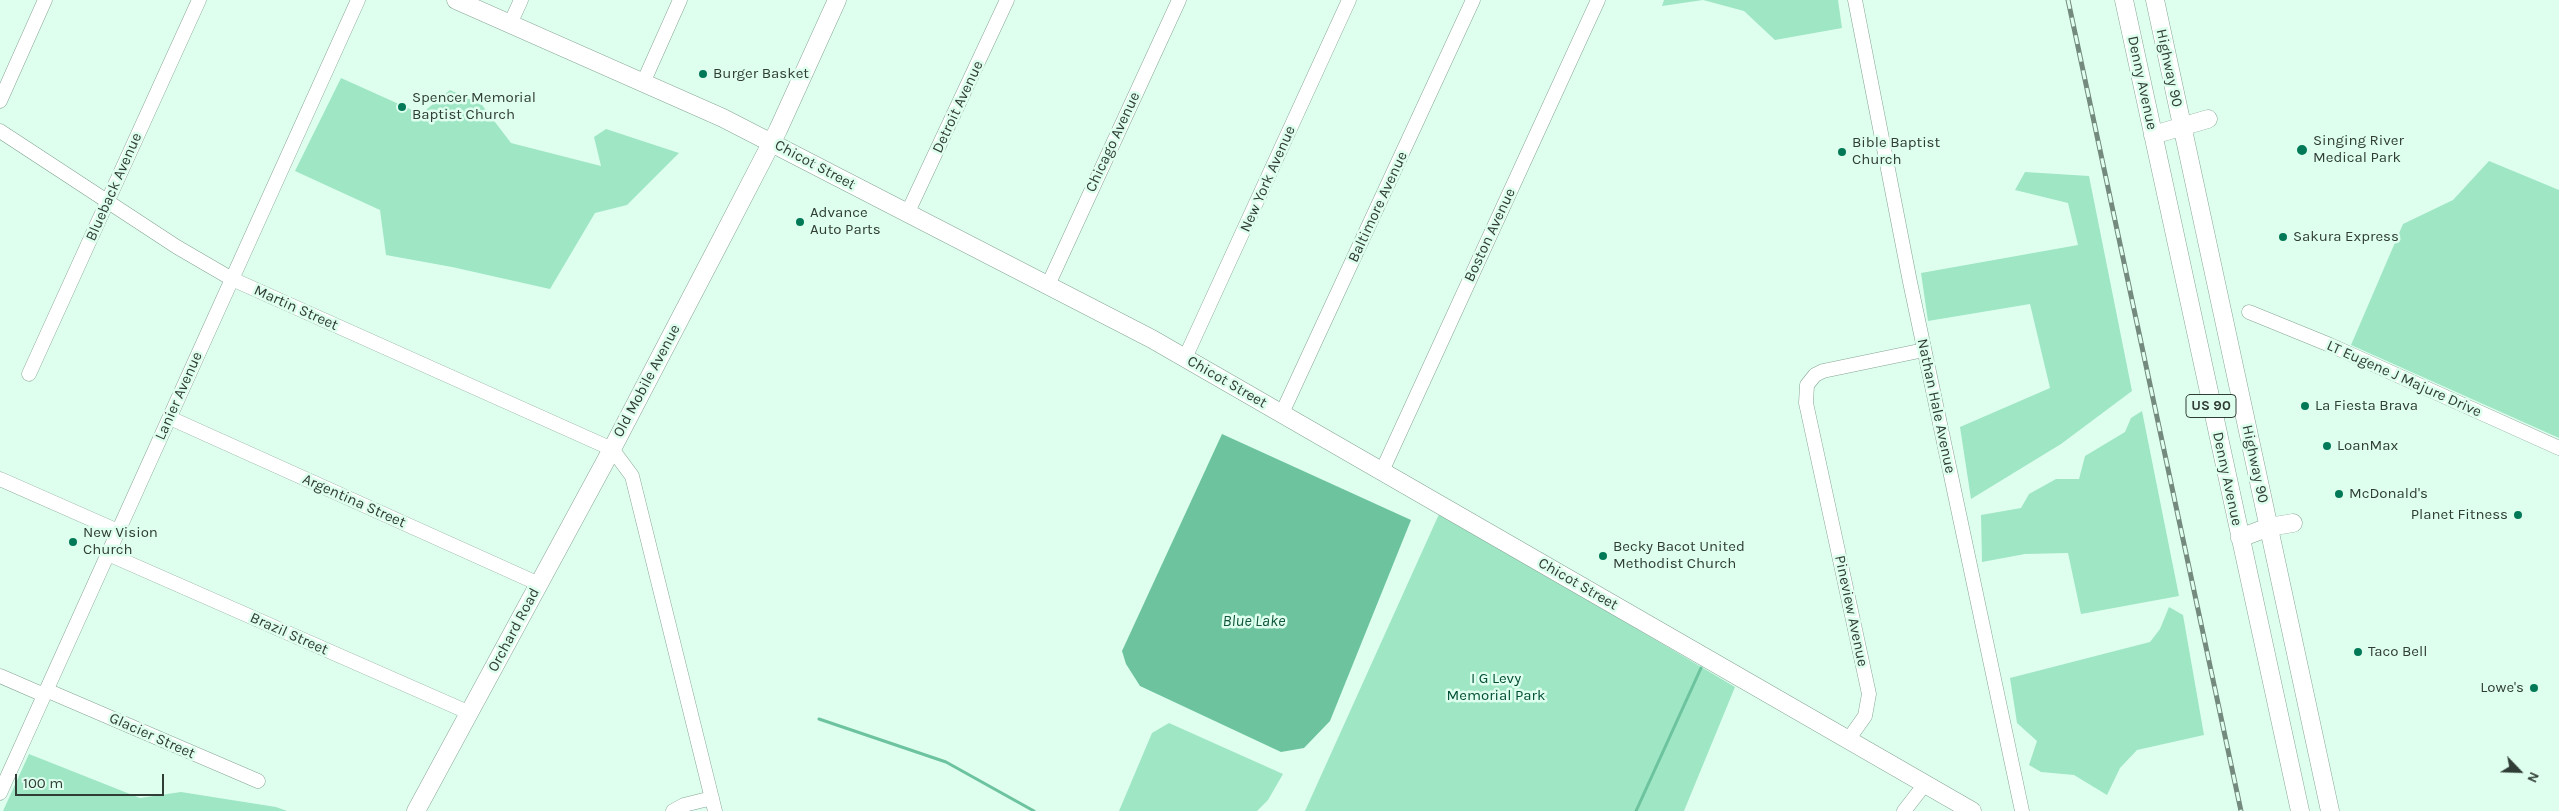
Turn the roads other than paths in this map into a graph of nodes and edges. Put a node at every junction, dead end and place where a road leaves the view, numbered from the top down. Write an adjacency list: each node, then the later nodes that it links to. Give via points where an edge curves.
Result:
1 (45, 0): 18 (street)
2 (199, 0): 24 (street, Blueback Avenue)
3 (358, 0): 26 (street, Lanier Avenue)
4 (456, 0): 16 (main road, Chicot Street)
5 (521, 0): 16 (street)
6 (680, 0): 17 (street)
7 (837, 0): 23 (main road, Old Mobile Avenue)
8 (1007, 0): 25 (street, Detroit Avenue)
9 (1180, 0): 27 (street, Chicago Avenue)
10 (1349, 0): 30 (street, New York Avenue)
11 (1473, 0): 32 (street, Baltimore Avenue)
12 (1598, 0): 36 (street, Boston Avenue)
13 (1855, 0): 29 (street, Nathan Hale Avenue)
14 (2124, 0): 22 (main road, Denny Avenue / US 90)
15 (2154, 0): 20 (main road, Highway 90 / US 90)
16 (510, 24): 17 (main road, Chicot Street)
17 (643, 83): 23 (main road, Chicot Street)
18 (0, 100)
19 (2208, 119): 20 (main road)
20 (2182, 126): 22 (main road); 39 (main road, Highway 90 / US 90)
21 (0, 131): 24 (street, Martin Street)
22 (2153, 135): 41 (main road, Denny Avenue / US 90)
23 (771, 142): 25 (main road, Chicot Street); 35 (main road, Old Mobile Avenue)
24 (108, 202): 26 (street, Martin Street); 31 (street, Blueback Avenue)
25 (907, 214): 27 (main road, Chicot Street)
26 (232, 280): 33 (street, Lanier Avenue); 35 (street, Martin Street)
27 (1048, 285): 30 (main road, Chicot Street)
28 (2249, 312): 34 (street, LT Eugene J Majure Drive)
29 (1924, 350): 47 (street, Pineview Avenue, via 1823,371 1809,380 1806,391 1869,694 1865,716); 56 (street, Nathan Hale Avenue)
30 (1185, 358): 32 (main road, Chicot Street)
31 (29, 374)
32 (1282, 413): 36 (main road, Chicot Street)
33 (170, 418): 40 (street, Lanier Avenue); 43 (street, Argentina Street)
34 (2559, 448)
35 (612, 449): 43 (main road, Orchard Road); 51 (street, Old Mobile Avenue, via 632,476)
36 (1382, 471): 47 (main road, Chicot Street)
37 (0, 479): 40 (street)
38 (2293, 522): 39 (main road)
39 (2269, 527): 41 (main road); 58 (main road, Highway 90 / US 90)
40 (118, 532): 42 (street, Lanier Avenue)
41 (2240, 538): 57 (main road, Denny Avenue / US 90)
42 (108, 554): 45 (street, Lanier Avenue); 46 (street, Brazil Street)
43 (539, 584): 46 (main road, Orchard Road)
44 (0, 676): 45 (street, Glacier Street)
45 (45, 693): 48 (street, Glacier Street); 50 (street, Lanier Avenue)
46 (470, 713): 52 (main road, Orchard Road)
47 (1848, 740): 49 (main road, Chicot Street)
48 (258, 781)
49 (1925, 784): 54 (street); 55 (main road, Chicot Street)
50 (0, 793)
51 (714, 804): 53 (street, via 684,805)
52 (416, 811)
53 (674, 811)
54 (1904, 811)
55 (1972, 811)
56 (2022, 811)
57 (2300, 811)
58 (2330, 811)

